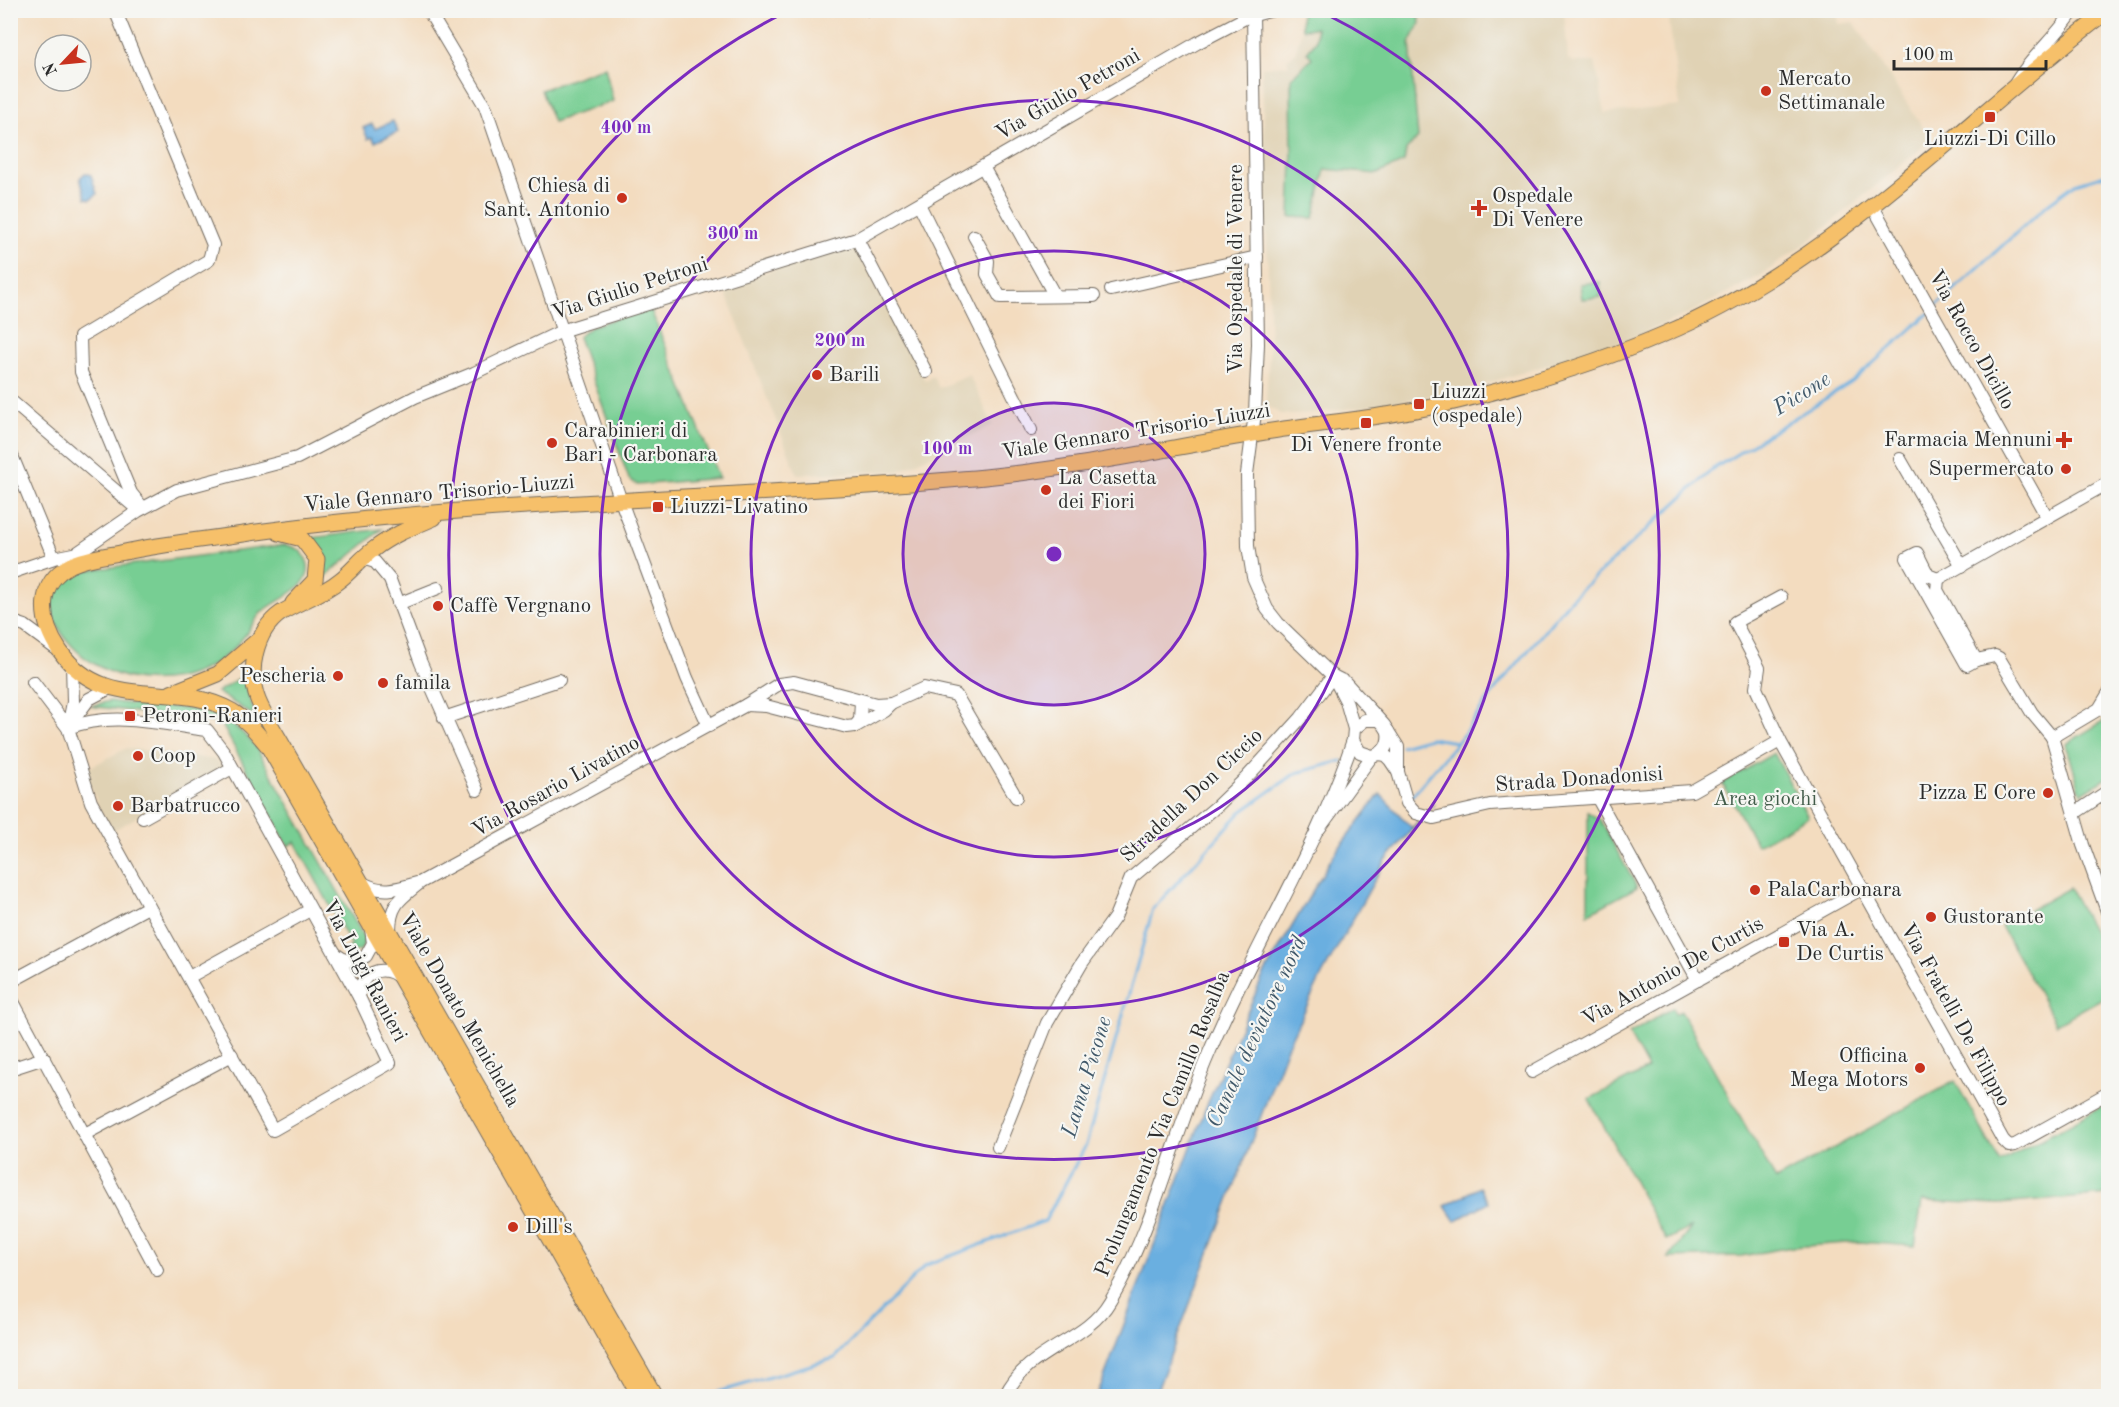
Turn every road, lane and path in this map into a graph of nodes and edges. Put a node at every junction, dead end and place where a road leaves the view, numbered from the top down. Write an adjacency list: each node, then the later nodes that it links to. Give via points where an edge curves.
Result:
1 (115, 10): 28 (street, via 213,245 209,260 80,337 81,372)
2 (428, 10): 19 (street, via 484,106)
3 (870, 10): 4 (street)
4 (875, 10)
5 (1274, 10): 8 (street, Via Giulio Petroni)
6 (2074, 10): 9 (street, via 2063,28 2023,69)
7 (2109, 10): 9 (main road, Viale Gennaro Trisorio-Liuzzi)
8 (1254, 14): 10 (street, Via Giulio Petroni); 15 (street, Via Ospedale di Venere)
9 (2010, 92): 12 (main road, Viale Gennaro Trisorio-Liuzzi)
10 (983, 167): 11 (street, Via Giulio Petroni); 17 (street)
11 (919, 204): 14 (street, Via Giulio Petroni); 22 (street)
12 (1875, 209): 23 (main road, Viale Gennaro Trisorio-Liuzzi, via 1743,296 1616,354 1457,401); 30 (street, Via Rocco Dicillo)
13 (974, 236): 17 (street, via 988,261 987,274 1000,297)
14 (857, 239): 19 (street, Via Giulio Petroni); 20 (street)
15 (1257, 257): 16 (street); 23 (street, Via Ospedale di Venere, via 1258,344)
16 (1111, 290)
17 (1054, 296): 18 (street)
18 (1094, 296)
19 (564, 330): 27 (street); 28 (street, Via Giulio Petroni, via 415,397 297,459 177,490)
20 (926, 372)
21 (10, 400): 28 (street)
22 (1031, 430)
23 (1252, 434): 27 (main road, Viale Gennaro Trisorio-Liuzzi, via 988,477); 49 (street, Via Ospedale di Venere, via 1247,474 1248,546 1253,577 1267,609)
24 (10, 451): 35 (street)
25 (1900, 459): 37 (street)
26 (2109, 483): 30 (street)
27 (621, 501): 29 (main road, Viale Gennaro Trisorio-Liuzzi); 60 (street, via 687,678)
28 (140, 509): 34 (street, Via Giulio Petroni)
29 (448, 513): 31 (main road, Viale Gennaro Trisorio-Liuzzi, via 369,518); 32 (main road, Viale Donato Menichella)
30 (2047, 517): 37 (street)
31 (261, 532): 33 (main road, Viale Gennaro Trisorio-Liuzzi); 44 (main road, via 302,539 317,559 315,580 308,591)
32 (385, 541): 36 (main road, Viale Donato Menichella); 38 (street)
33 (135, 549): 34 (street, Viale Gennaro Trisorio-Liuzzi); 47 (main road, via 67,567 48,587 44,614 50,634)
34 (77, 553): 35 (street, Viale Gennaro Trisorio-Liuzzi)
35 (54, 558): 39 (street)
36 (363, 558): 38 (street); 44 (main road, Viale Donato Menichella, via 342,579)
37 (1962, 566): 40 (street)
38 (385, 571): 43 (street)
39 (10, 573)
40 (1938, 579): 48 (street, via 1937,590); 48 (street, via 1929,575 1917,553 1907,558 1967,665)
41 (438, 588): 43 (street)
42 (1780, 597): 66 (street, Via Fratelli De Filippo, via 1736,622 1759,668 1758,694)
43 (398, 604): 58 (street)
44 (282, 613): 46 (main road, Viale Donato Menichella)
45 (10, 621): 47 (street, Viale Donato Menichella, via 48,640)
46 (260, 638): 53 (main road, Viale Donato Menichella, via 218,674); 78 (main road, Viale Donato Menichella, via 253,674 258,700)
47 (67, 660): 52 (main road, Viale Donato Menichella); 62 (street, via 73,702)
48 (1976, 660): 65 (street, via 1999,658 2032,714)
49 (1333, 676): 59 (street, Via Ospedale di Venere, via 1345,682); 64 (street, Via Ospedale di Venere, via 1346,701); 98 (street, Stradella Don Ciccio, via 1247,777 1131,878 1115,917 1047,1023)
50 (559, 680): 58 (street)
51 (33, 682): 62 (street, Via Luigi Ranieri)
52 (110, 688): 53 (main road, Viale Donato Menichella, via 138,694); 62 (street, via 89,699)
53 (171, 693): 83 (main road, Viale Donato Menichella, via 214,702 235,713 268,746)
54 (2109, 694): 65 (street, via 2099,709)
55 (861, 701): 56 (street, Via Rosario Livatino); 57 (street, Via Rosario Livatino, via 794,682 779,684); 61 (street, via 860,720)
56 (891, 703): 61 (street); 72 (street, Via Rosario Livatino, via 924,688 956,695)
57 (746, 705): 60 (street, Via Rosario Livatino); 61 (street, via 766,706 847,728)
58 (444, 718): 70 (street)
59 (1378, 720): 63 (street); 64 (street, via 1365,720)
60 (709, 726): 77 (street, Via Rosario Livatino)
61 (855, 726)
62 (68, 728): 68 (street, Via Luigi Ranieri, via 89,720 108,719 207,730); 80 (street, Via Luigi Ranieri, via 91,802)
63 (1388, 731): 67 (street, via 1388,744); 69 (street, Strada Donadonisi, via 1398,747)
64 (1353, 735): 67 (street, via 1360,752); 76 (street, Prolungamento Via Camillo Rosalba)
65 (2052, 736): 74 (street)
66 (1780, 741): 73 (street, Strada Donadonisi, via 1692,791); 79 (street, Via Fratelli De Filippo)
67 (1375, 755): 69 (street, via 1384,755); 76 (street, Prolungamento Via Camillo Rosalba)
68 (232, 768): 75 (street); 81 (street, Via Luigi Ranieri)
69 (1398, 772): 73 (street, Strada Donadonisi, via 1407,803 1416,813 1428,817 1490,805)
70 (477, 790)
71 (2109, 790): 74 (street)
72 (1016, 797)
73 (1597, 797): 88 (street)
74 (2075, 813): 82 (street)
75 (143, 818)
76 (1316, 832): 103 (street, Prolungamento Via Camillo Rosalba, via 1208,1054 1127,1271 1109,1304 1089,1325 1019,1372)
77 (421, 882): 78 (street, via 386,891); 84 (street, via 394,906)
78 (363, 883): 84 (main road, Viale Donato Menichella)
79 (1863, 888): 88 (street, Via Antonio De Curtis); 96 (street, Via Fratelli De Filippo, via 2009,1146)
80 (148, 907): 86 (street, Via Luigi Ranieri); 89 (street)
81 (310, 910): 85 (street, Via Luigi Ranieri); 86 (street)
82 (2109, 914)
83 (371, 928): 85 (street, via 373,943 366,956 344,960); 87 (main road, Viale Donato Menichella)
84 (390, 930): 99 (main road, Viale Donato Menichella)
85 (333, 950): 91 (street, Via Luigi Ranieri)
86 (189, 977): 92 (street, Via Luigi Ranieri)
87 (401, 980): 91 (street, via 388,971 373,972 362,982); 99 (main road, Viale Donato Menichella)
88 (1698, 980): 95 (street, Via Antonio De Curtis)
89 (10, 982)
90 (10, 996): 93 (street)
91 (359, 998): 92 (street, Via Luigi Ranieri, via 390,1063 273,1130)
92 (232, 1055): 97 (street)
93 (44, 1058): 94 (street); 97 (street)
94 (10, 1069)
95 (1532, 1072)
96 (2109, 1093)
97 (85, 1134): 100 (street)
98 (998, 1148)
99 (559, 1242): 101 (main road, Viale Donato Menichella); 102 (main road, Viale Donato Menichella)
100 (157, 1270)
101 (639, 1396)
102 (655, 1396)
103 (1005, 1396)

